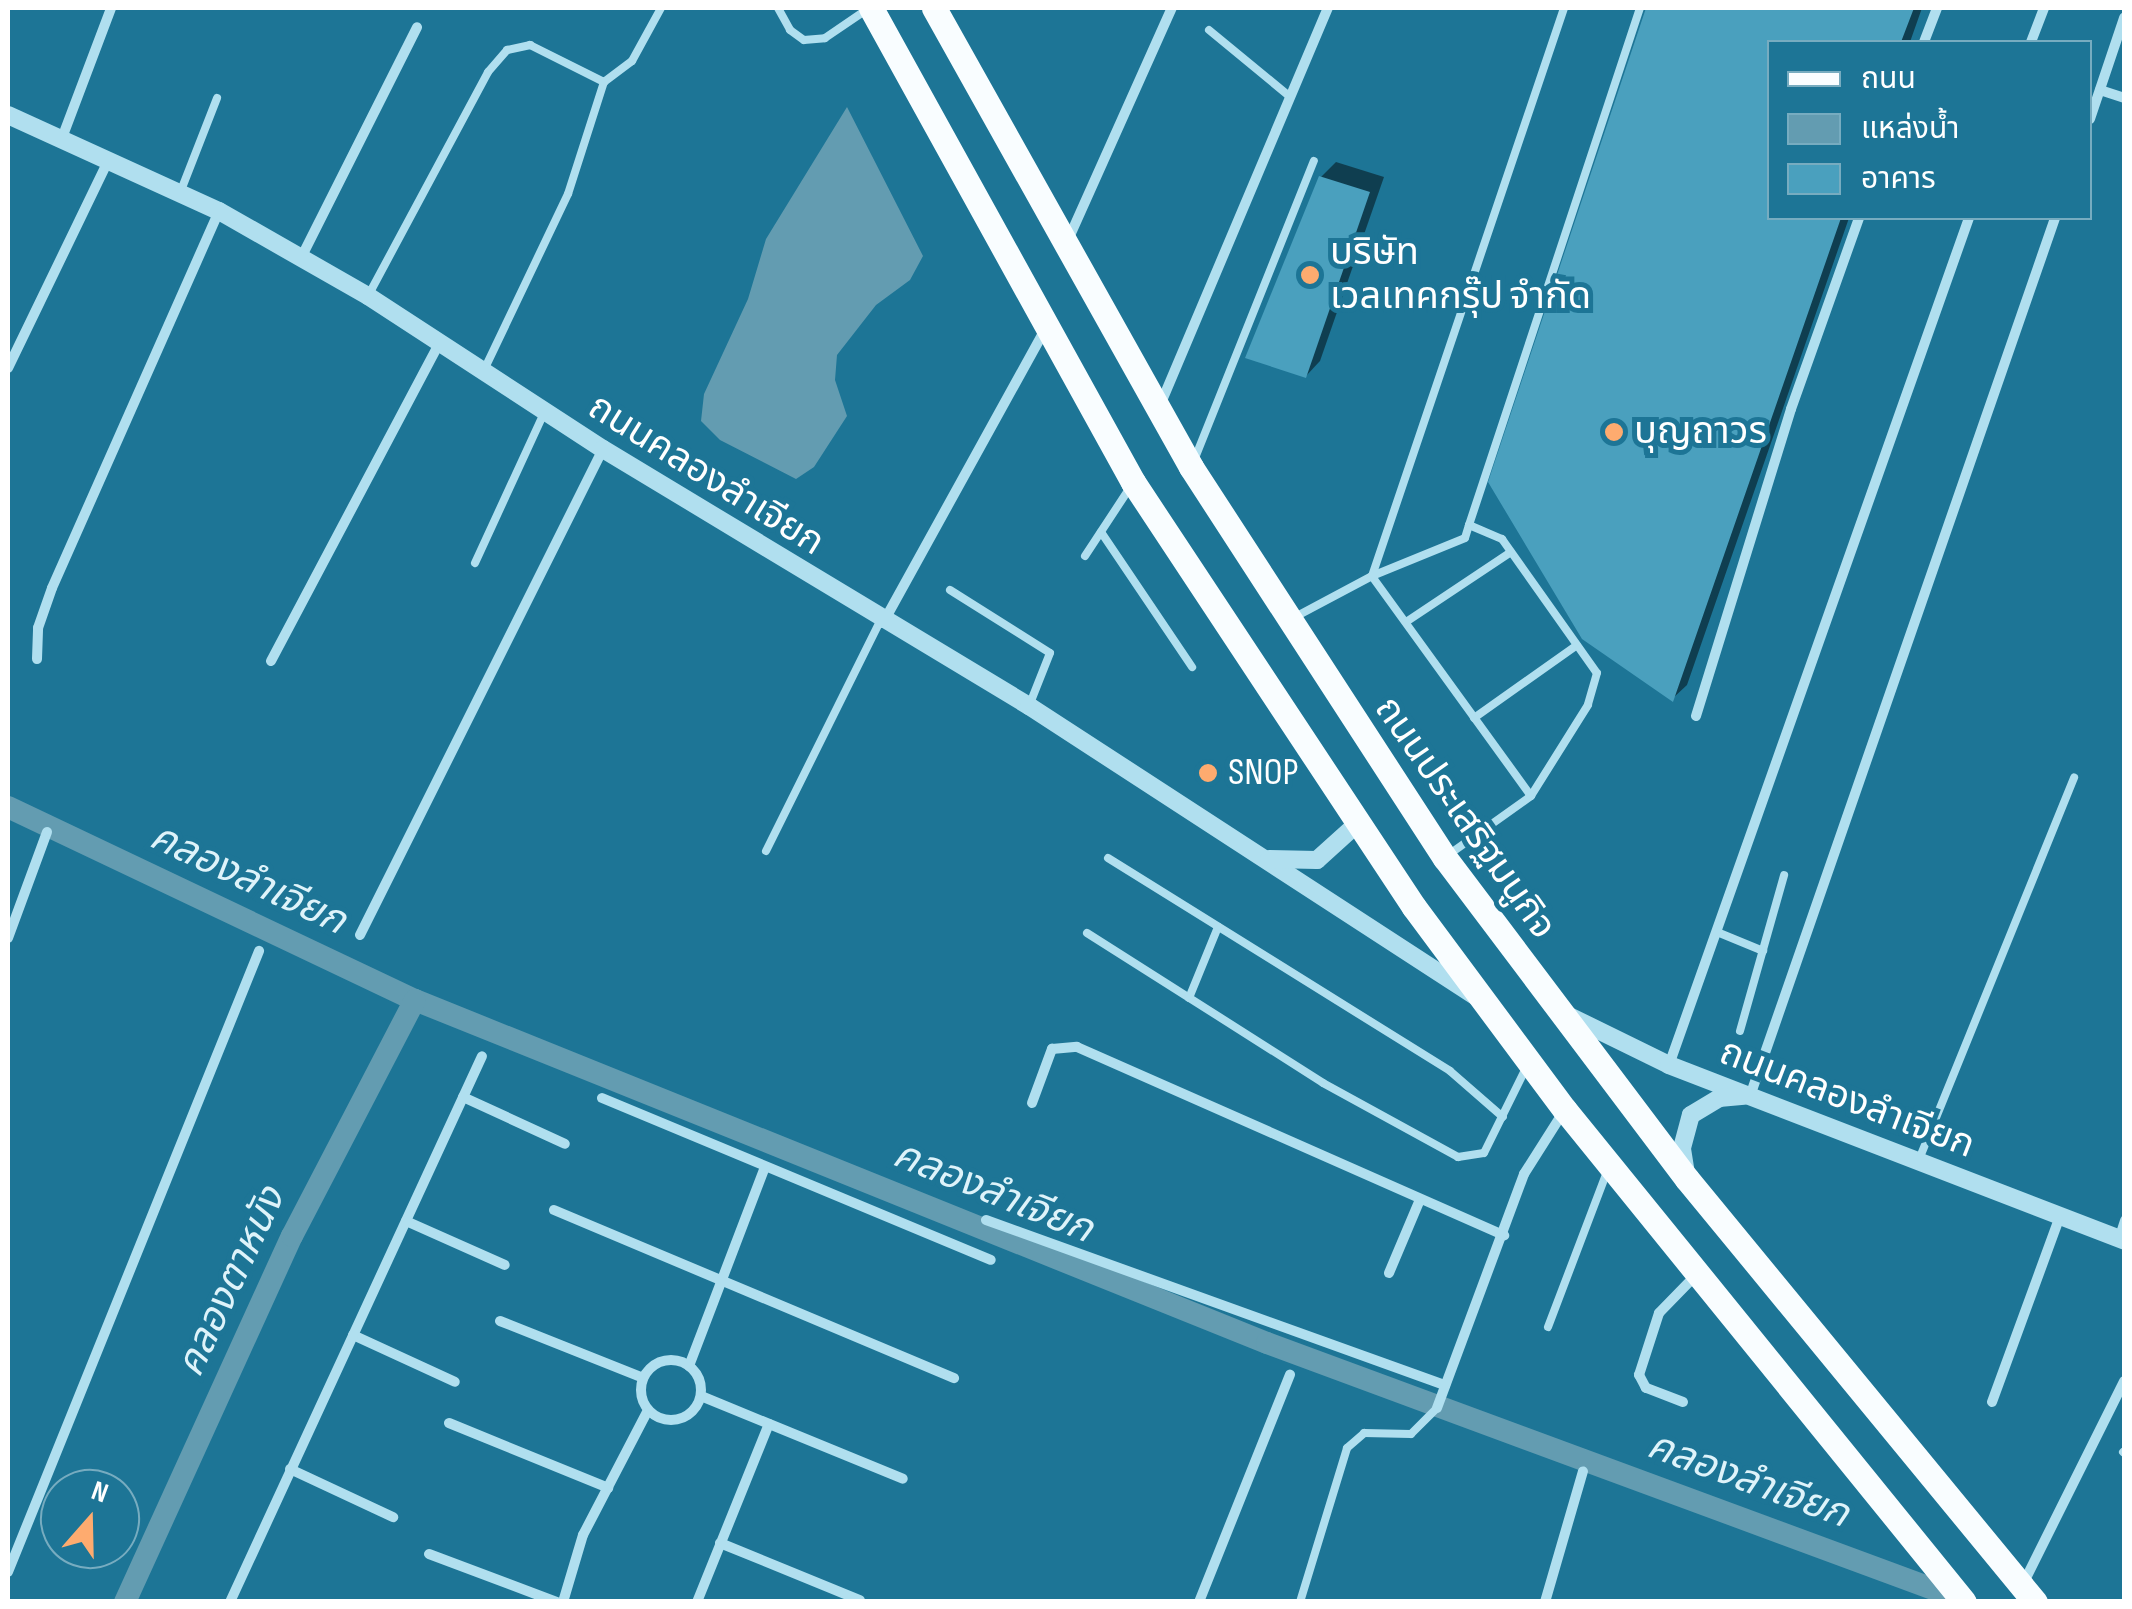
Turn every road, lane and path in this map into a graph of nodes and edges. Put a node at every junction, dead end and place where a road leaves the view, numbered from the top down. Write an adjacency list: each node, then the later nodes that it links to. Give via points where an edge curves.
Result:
1 (111, 8): 24 (street)
2 (661, 8): 17 (lane, via 632,61)
3 (778, 8): 4 (lane, via 790,30 817,40)
4 (870, 8): 35 (main road)
5 (934, 8): 32 (main road, ถนนประเสริฐมนูกิจ)
6 (1172, 8): 32 (street)
7 (1328, 8): 19 (street)
8 (1564, 8): 49 (lane)
9 (1640, 8): 44 (lane)
10 (1937, 8): 15 (street)
11 (2044, 8): 16 (street)
12 (2124, 18): 18 (street)
13 (417, 27): 33 (street)
14 (1209, 30): 19 (lane)
15 (1925, 40)
16 (2032, 40)
17 (604, 82): 34 (lane, via 530,45 507,50 488,72); 38 (lane, via 568,194)
18 (2100, 90): 21 (street); 22 (street)
19 (1289, 96): 39 (street)
20 (218, 98): 27 (lane)
21 (2124, 98)
22 (2092, 113)
23 (8, 115): 24 (street, ถนนคลองลำเจียก)
24 (62, 138): 25 (street, ถนนคลองลำเจียก)
25 (108, 161): 27 (street, ถนนคลองลำเจียก); 37 (street)
26 (1314, 161): 42 (lane)
27 (180, 193): 28 (street, ถนนคลองลำเจียก)
28 (220, 211): 33 (street, ถนนคลองลำเจียก); 55 (street, via 52,588 38,628)
29 (1859, 220): 59 (street, via 1790,409)
30 (1969, 220): 71 (street)
31 (2054, 220): 84 (street)
32 (1065, 247): 39 (main road, ถนนประเสริฐมนูกิจ)
33 (302, 256): 34 (street, ถนนคลองลำเจียก)
34 (368, 296): 36 (street, ถนนคลองลำเจียก)
35 (1047, 326): 43 (main road); 52 (street)
36 (439, 344): 38 (street, ถนนคลองลำเจียก); 56 (street)
37 (8, 368)
38 (483, 372): 40 (street, ถนนคลองลำเจียก)
39 (1158, 410): 42 (main road, ถนนประเสริฐมนูกิจ)
40 (545, 412): 41 (street, ถนนคลองลำเจียก); 48 (lane)
41 (603, 449): 52 (street, ถนนคลองลำเจียก); 73 (street)
42 (1191, 467): 51 (main road, ถนนประเสริฐมนูกิจ)
43 (1133, 482): 45 (lane); 63 (main road)
44 (1468, 526): 46 (lane, via 1502,539); 49 (lane, via 1466,538)
45 (1101, 532): 47 (lane); 57 (lane)
46 (1511, 552): 53 (lane); 54 (lane)
47 (1085, 556)
48 (475, 563)
49 (1372, 576): 51 (lane); 53 (lane)
50 (950, 590): 58 (lane, via 1050,653)
51 (1287, 621): 68 (main road, ถนนประเสริฐมนูกิจ)
52 (882, 622): 58 (street, ถนนคลองลำเจียก); 65 (lane)
53 (1406, 622): 60 (lane)
54 (1578, 645): 60 (lane); 62 (lane, via 1596,672 1596,690)
55 (37, 659)
56 (271, 660)
57 (1192, 667)
58 (1028, 706): 66 (street, ถนนคลองลำเจียก)
59 (1696, 716)
60 (1474, 718): 62 (lane)
61 (2074, 777): 91 (lane)
62 (1531, 796): 68 (lane)
63 (1358, 824): 66 (street, ถนนคลองลำเจียก, via 1318,860 1293,864); 78 (main road)
64 (47, 832): 74 (street)
65 (766, 850)
66 (1254, 855): 78 (street)
67 (1108, 858): 70 (lane)
68 (1445, 858): 79 (main road, ถนนประเสริฐมนูกิจ)
69 (1784, 875): 75 (lane)
70 (1218, 927): 77 (lane); 89 (lane, via 1450,1072)
71 (1717, 932): 75 (lane); 83 (street)
72 (1088, 933): 77 (lane)
73 (360, 935)
74 (8, 938)
75 (1763, 950): 80 (lane)
76 (260, 951): 132 (street)
77 (1189, 998): 89 (lane, via 1448,1153 1484,1153)
78 (1482, 1000): 82 (main road)
79 (1550, 1006): 83 (street, ถนนคลองลำเจียก); 94 (main road, ถนนประเสริฐมนูกิจ)
80 (1740, 1032)
81 (482, 1056): 85 (street)
82 (1528, 1062): 88 (main road); 89 (lane)
83 (1669, 1064): 84 (street, ถนนคลองลำเจียก)
84 (1750, 1096): 91 (street, ถนนคลองลำเจียก); 94 (street, via 1719,1098 1692,1115 1682,1148)
85 (464, 1098): 90 (street); 100 (street)
86 (602, 1098): 93 (street)
87 (1032, 1103): 95 (street, via 1052,1049 1077,1046)
88 (1565, 1110): 92 (main road); 101 (street, via 1524,1174)
89 (1503, 1118)
90 (564, 1144)
91 (1918, 1163): 97 (street, ถนนคลองลำเจียก)
92 (1610, 1165): 106 (main road); 109 (lane)
93 (765, 1167): 103 (street); 107 (street)
94 (1687, 1179): 133 (main road, ถนนประเสริฐมนูกิจ)
95 (1420, 1202): 101 (street); 105 (street)
96 (554, 1210): 107 (street)
97 (2060, 1216): 102 (street, ถนนคลองลำเจียก); 120 (street)
98 (986, 1220): 117 (street)
99 (2124, 1220): 102 (lane)
100 (406, 1221): 104 (street); 110 (street)
101 (1504, 1235): 117 (street)
102 (2121, 1240)
103 (991, 1260)
104 (505, 1265)
105 (1389, 1273)
106 (1698, 1273): 119 (street, via 1659,1312 1639,1375 1646,1388); 142 (main road)
107 (720, 1280): 111 (street); 114 (street)
108 (500, 1321): 113 (street)
109 (1548, 1327)
110 (354, 1335): 116 (street); 125 (street)
111 (689, 1366): 113 (street, via 663,1361); 118 (street)
112 (1290, 1374): 139 (street)
113 (643, 1378): 122 (street)
114 (954, 1378)
115 (2124, 1381): 133 (street)
116 (455, 1382)
117 (1445, 1388): 121 (street)
118 (700, 1396): 122 (street, via 683,1418 664,1419); 124 (street)
119 (1683, 1402)
120 (1992, 1402)
121 (1436, 1408): 140 (lane, via 1412,1434 1364,1432 1347,1448)
122 (648, 1410): 128 (street)
123 (449, 1423): 128 (street)
124 (768, 1424): 127 (street); 130 (street)
125 (290, 1469): 129 (street); 134 (street)
126 (1583, 1471): 141 (street)
127 (903, 1479)
128 (608, 1488): 137 (street, via 583,1534)
129 (394, 1517)
130 (720, 1544): 135 (street); 138 (street)
131 (430, 1554): 137 (street)
132 (8, 1572)
133 (2029, 1594)
134 (232, 1599): 136 (street)
135 (860, 1600)
136 (246, 1602)
137 (560, 1602)
138 (697, 1602)
139 (1199, 1602)
140 (1300, 1602)
141 (1544, 1602)
142 (1964, 1602)

